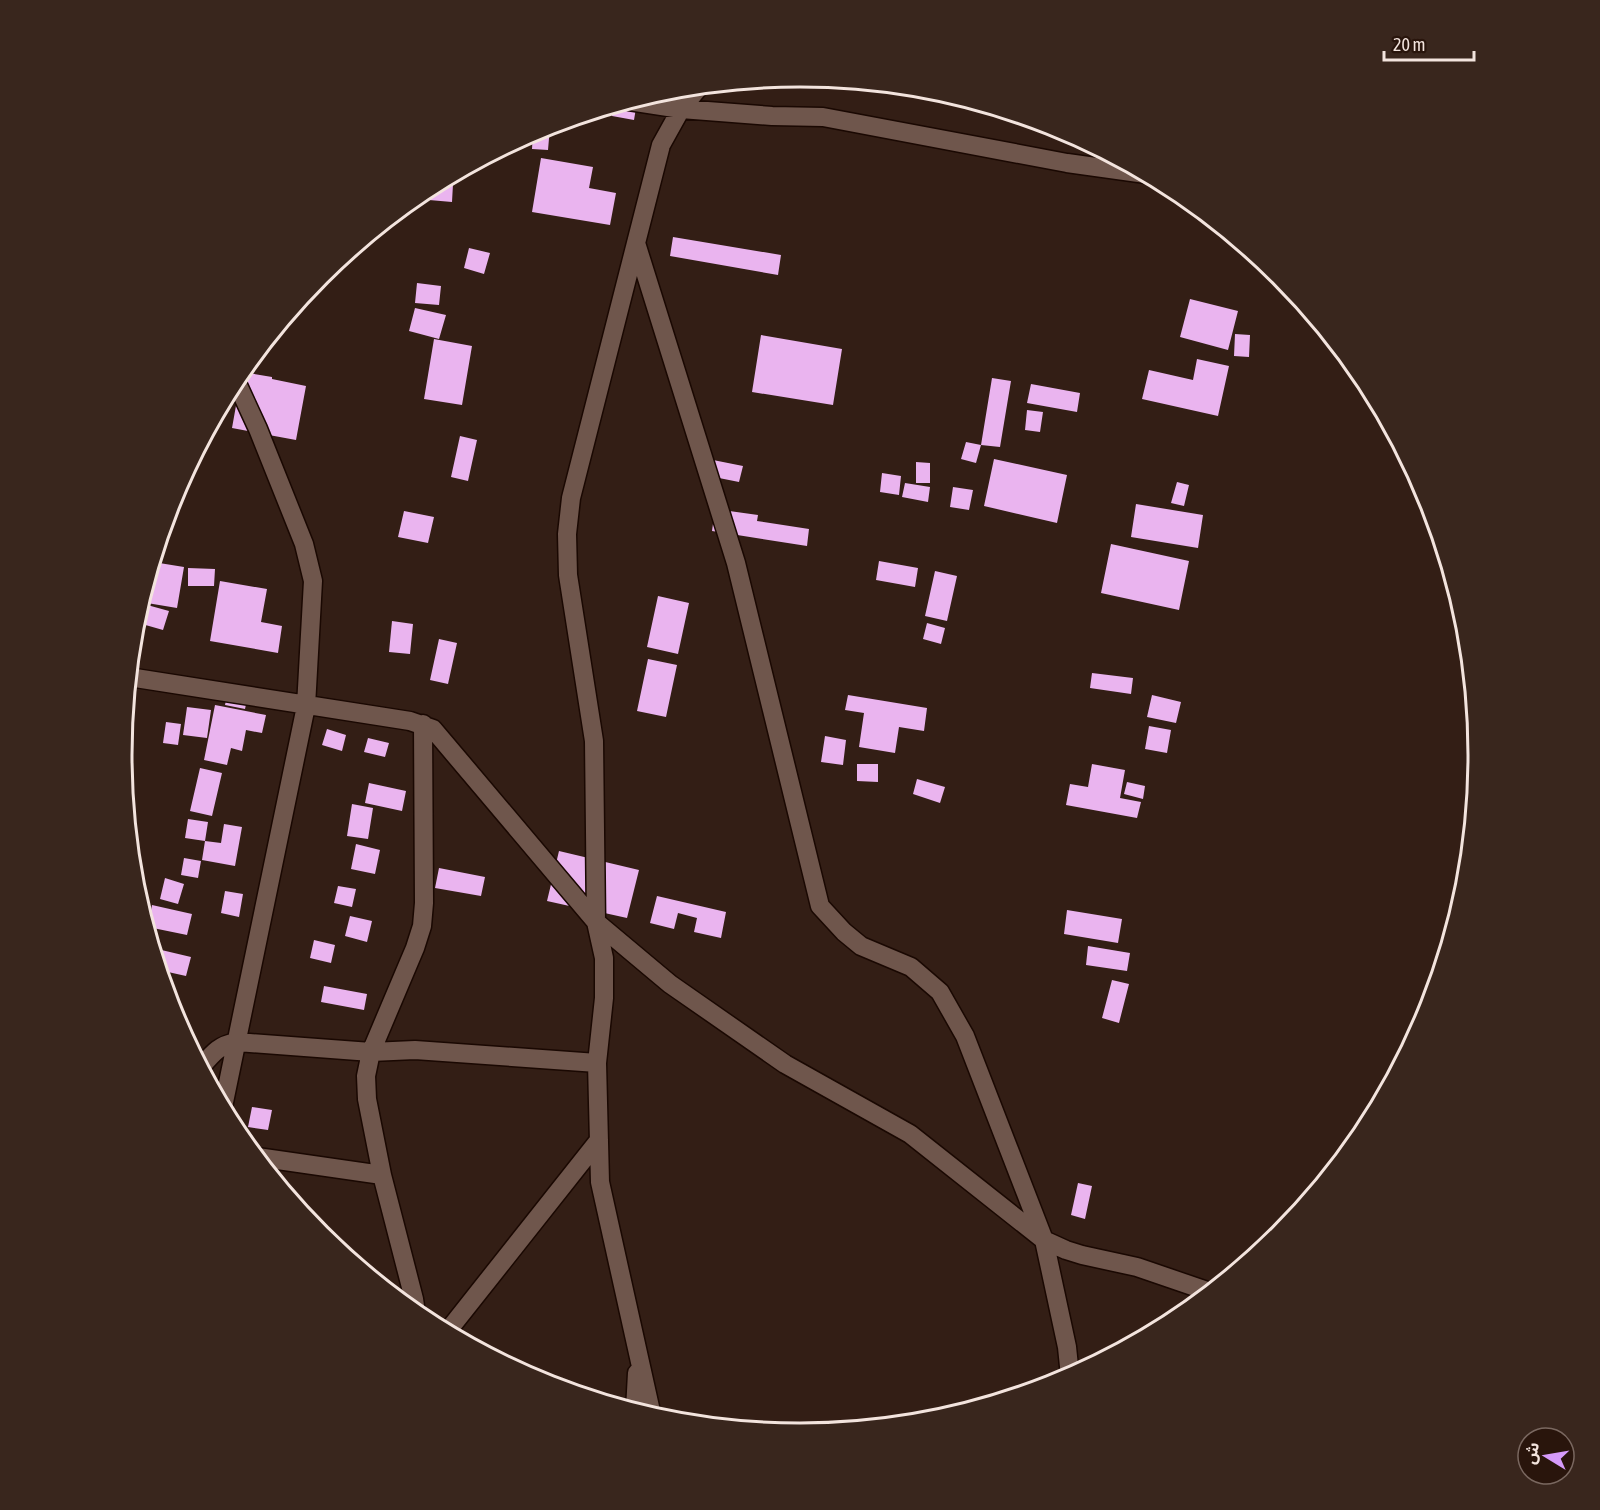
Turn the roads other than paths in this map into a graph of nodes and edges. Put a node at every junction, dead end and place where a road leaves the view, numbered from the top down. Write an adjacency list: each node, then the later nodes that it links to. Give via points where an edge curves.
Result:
1 (692, 96): 3 (street)
2 (650, 105): 3 (street)
3 (681, 110): 4 (street, via 823,117); 5 (street, via 661,145)
4 (1124, 171)
5 (636, 243): 10 (street, via 571,498 567,534 568,575 594,741); 19 (street, via 736,563 820,906 861,946 911,968 940,992 965,1036)
6 (240, 391): 8 (street, via 304,544 313,581)
7 (137, 678): 8 (street)
8 (306, 706): 9 (street); 11 (street)
9 (423, 724): 10 (street, via 433,729); 12 (street, via 422,926)
10 (596, 922): 14 (street, via 604,958); 19 (street, via 670,984 785,1064 910,1134)
11 (237, 1042): 12 (street); 13 (street, via 224,1044); 15 (street)
12 (371, 1052): 14 (street, via 415,1050); 18 (street, via 367,1099)
13 (206, 1061)
14 (597, 1063): 16 (street)
15 (225, 1095)
16 (599, 1140): 22 (street); 23 (street, via 600,1182)
17 (268, 1159): 18 (street)
18 (382, 1175): 21 (street)
19 (1044, 1240): 20 (street); 24 (street)
20 (1201, 1289)
21 (414, 1300)
22 (452, 1325)
23 (639, 1351): 25 (street); 26 (street)
24 (1069, 1366)
25 (636, 1402)
26 (650, 1405)

